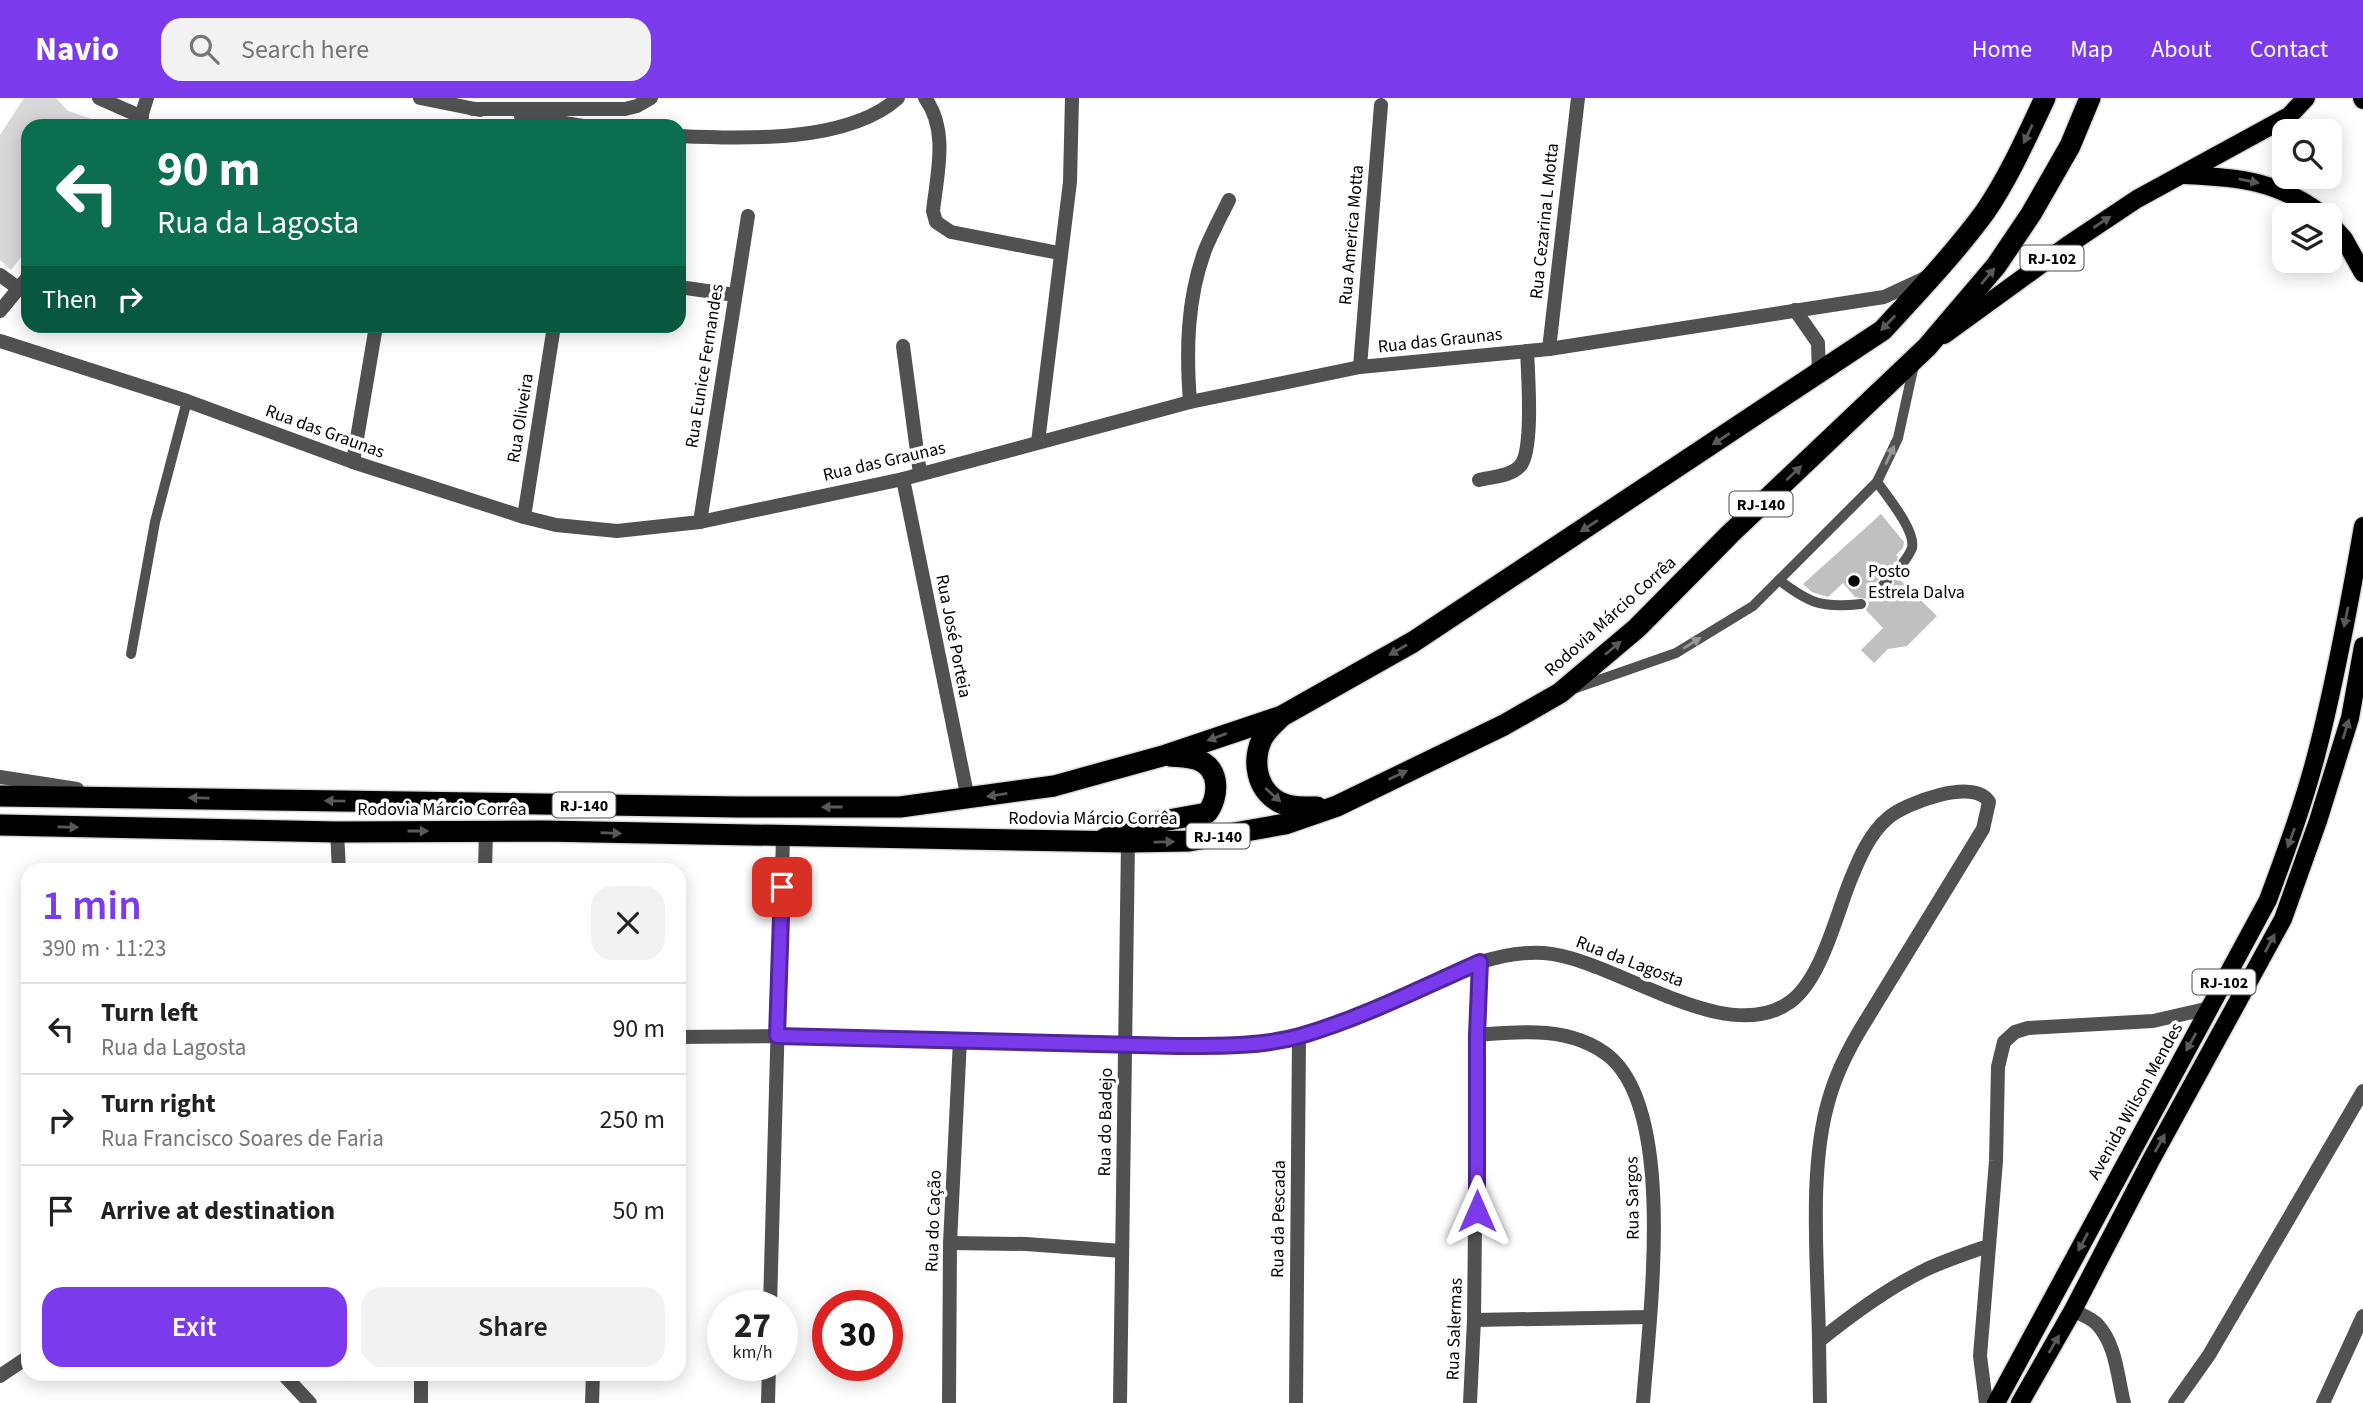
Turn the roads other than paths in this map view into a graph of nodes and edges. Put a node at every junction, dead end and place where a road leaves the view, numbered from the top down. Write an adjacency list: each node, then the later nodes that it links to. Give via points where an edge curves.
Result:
1 (99, 98): 14 (street)
2 (147, 98): 15 (street)
3 (420, 98): 13 (street)
4 (651, 98): 13 (street, via 625,109)
5 (898, 98): 17 (street, via 859,122 835,129 769,136)
6 (925, 98): 23 (street, via 934,111 940,136 933,211 939,226)
7 (1072, 98): 23 (street, via 1070,182)
8 (1578, 98): 37 (street, Rua Cezarina L Motta)
9 (2045, 98): 24 (highway, Rodovia Márcio Corrêa / RJ-140, one-way to 24, via 1985,211)
10 (2090, 98): 39 (highway, Rodovia Márcio Corrêa / RJ-140, one-way to 10, via 1996,266 2024,224 2070,146)
11 (2306, 98): 18 (main road, via 2289,116)
12 (1381, 105): 40 (street, Rua America Motta)
13 (473, 109): 16 (street)
14 (135, 119)
15 (141, 119)
16 (538, 119)
17 (686, 136)
18 (2181, 175): 20 (main road, one-way to 20, via 2229,177 2280,189); 39 (main road, RJ-102, one-way to 18, via 2102,221)
19 (1229, 200): 43 (street, via 1197,280 1186,356)
20 (2307, 203)
21 (748, 216): 30 (street, Rua Eunice Fernandes)
22 (2342, 237): 25 (main road)
23 (1059, 253): 44 (street)
24 (1935, 273): 31 (street, Rua das Graunas, via 1884,298); 41 (highway, Rodovia Márcio Corrêa / RJ-140, one-way to 41, via 1883,330)
25 (2363, 273)
26 (0, 275): 28 (street)
27 (21, 284): 28 (street)
28 (18, 288): 32 (street)
29 (686, 288): 30 (street)
30 (734, 295): 51 (street, Rua Eunice Fernandes)
31 (1796, 310): 37 (street, Rua das Graunas); 41 (street, via 1818,343)
32 (0, 311)
33 (375, 333): 45 (street)
34 (553, 333): 50 (street, Rua Oliveira)
35 (0, 341): 42 (street, Rua das Graunas)
36 (903, 346): 46 (street)
37 (1549, 349): 38 (street, Rua das Graunas)
38 (1527, 351): 40 (street, Rua das Graunas); 48 (street, via 1525,458 1511,472)
39 (1921, 352): 49 (lane, one-way to 39, via 1898,438); 58 (highway, Rodovia Márcio Corrêa / RJ-140, one-way to 39, via 1636,628)
40 (1360, 367): 43 (street, Rua das Graunas)
41 (1819, 374): 59 (highway, Rodovia Márcio Corrêa / RJ-140, one-way to 59, via 1413,642)
42 (187, 401): 45 (street, Rua das Graunas); 57 (lane, via 155,522)
43 (1190, 402): 44 (street, Rua das Graunas)
44 (1038, 442): 46 (street, Rua das Graunas)
45 (354, 462): 50 (street, Rua das Graunas)
46 (920, 474): 47 (street, Rua das Graunas)
47 (903, 479): 51 (street, Rua das Graunas); 64 (street, Rua José Porteia)
48 (1479, 480)
49 (1877, 482): 53 (lane, via 1911,537 1912,547); 54 (lane)
50 (524, 517): 51 (street, Rua das Graunas, via 617,531)
51 (700, 522)
52 (2363, 526): 75 (main road, Avenida Wilson Mendes / RJ-102, one-way to 75, via 2317,751 2296,823 2268,900)
53 (1903, 563)
54 (1779, 580): 55 (lane, via 1813,602); 58 (lane, one-way to 54, via 1676,653 1753,606)
55 (1861, 604)
56 (2363, 646): 87 (main road, RJ-102, one-way to 56, via 2283,919 2350,718)
57 (131, 654)
58 (1560, 693): 65 (highway, Rodovia Márcio Corrêa / RJ-140, one-way to 58)
59 (1282, 716): 60 (highway, Rodovia Márcio Corrêa / RJ-140, one-way to 60); 65 (highway, one-way to 65, via 1256,753 1257,772 1265,789 1279,802 1297,808)
60 (1166, 755): 64 (highway, Rodovia Márcio Corrêa / RJ-140, one-way to 64, via 1054,786); 70 (highway, via 1199,760 1209,768 1216,783 1216,801 1207,813 1135,826)
61 (0, 777): 63 (street)
62 (0, 796): 63 (highway, Rodovia Márcio Corrêa / RJ-140)
63 (127, 797): 64 (highway, Rodovia Márcio Corrêa / RJ-140, one-way to 63, via 900,807 738,807)
64 (968, 799)
65 (1337, 806): 71 (highway, Rodovia Márcio Corrêa / RJ-140, one-way to 65, via 1189,841 1285,824)
66 (0, 825): 68 (highway, Rodovia Márcio Corrêa / RJ-140, one-way to 68)
67 (486, 831): 68 (highway, Rodovia Márcio Corrêa / RJ-140, one-way to 67); 69 (highway, Rodovia Márcio Corrêa / RJ-140, one-way to 69); 73 (street)
68 (337, 832): 72 (street)
69 (783, 837): 70 (highway, Rodovia Márcio Corrêa / RJ-140); 77 (street)
70 (1096, 842): 71 (highway, Rodovia Márcio Corrêa / RJ-140)
71 (1128, 842): 81 (street, Rua do Badejo)
72 (339, 863)
73 (485, 863)
74 (1480, 962): 76 (street, Rua Salermas); 78 (street, Rua da Lagosta); 91 (street, Rua da Lagosta, via 1547,953 1595,966 1700,1008 1750,1016 1774,1012 1804,988 1863,852 1889,817 1920,801 1967,791 1984,794 1989,808 1983,829 1844,1058 1829,1098 1817,1185)
75 (2210, 1008): 84 (street, via 2153,1021 2028,1028 2004,1042 1998,1067); 109 (main road, Avenida Wilson Mendes / RJ-102, one-way to 109)
76 (1477, 1035): 89 (street, Rua Sargos, via 1521,1031 1572,1037 1609,1056 1623,1072 1638,1100 1651,1151 1654,1207); 90 (street, Rua Salermas)
77 (777, 1036): 79 (street, Rua da Lagosta); 80 (street, Rua da Lagosta); 86 (street)
78 (1299, 1036): 81 (street, Rua da Lagosta, via 1223,1046); 104 (street, Rua da Pescada)
79 (686, 1037)
80 (960, 1040): 81 (street, Rua da Lagosta); 83 (street, Rua do Cação)
81 (1126, 1043): 85 (street, Rua do Badejo)
82 (2363, 1091): 112 (street, via 2209,1355)
83 (950, 1242): 85 (street); 102 (street, Rua do Cação)
84 (1988, 1245): 91 (street, via 1888,1290); 108 (street, via 1980,1356)
85 (1122, 1251): 103 (street, Rua do Badejo)
86 (770, 1290)
87 (2073, 1310): 110 (main road, RJ-102, one-way to 87); 111 (street, via 2096,1323 2105,1337 2117,1365)
88 (2363, 1316): 113 (street)
89 (1649, 1317): 90 (street); 106 (street, Rua Sargos)
90 (1474, 1320): 105 (street, Rua Salermas)
91 (1819, 1341): 107 (street)
92 (21, 1362): 93 (street)
93 (0, 1376)
94 (290, 1381): 98 (street)
95 (421, 1381): 99 (street)
96 (593, 1381): 100 (street)
97 (769, 1381): 101 (street)
98 (310, 1403)
99 (421, 1403)
100 (592, 1403)
101 (768, 1403)
102 (949, 1403)
103 (1120, 1403)
104 (1296, 1403)
105 (1470, 1403)
106 (1643, 1403)
107 (1820, 1403)
108 (1986, 1403)
109 (1996, 1403)
110 (2020, 1403)
111 (2124, 1403)
112 (2175, 1403)
113 (2323, 1403)

